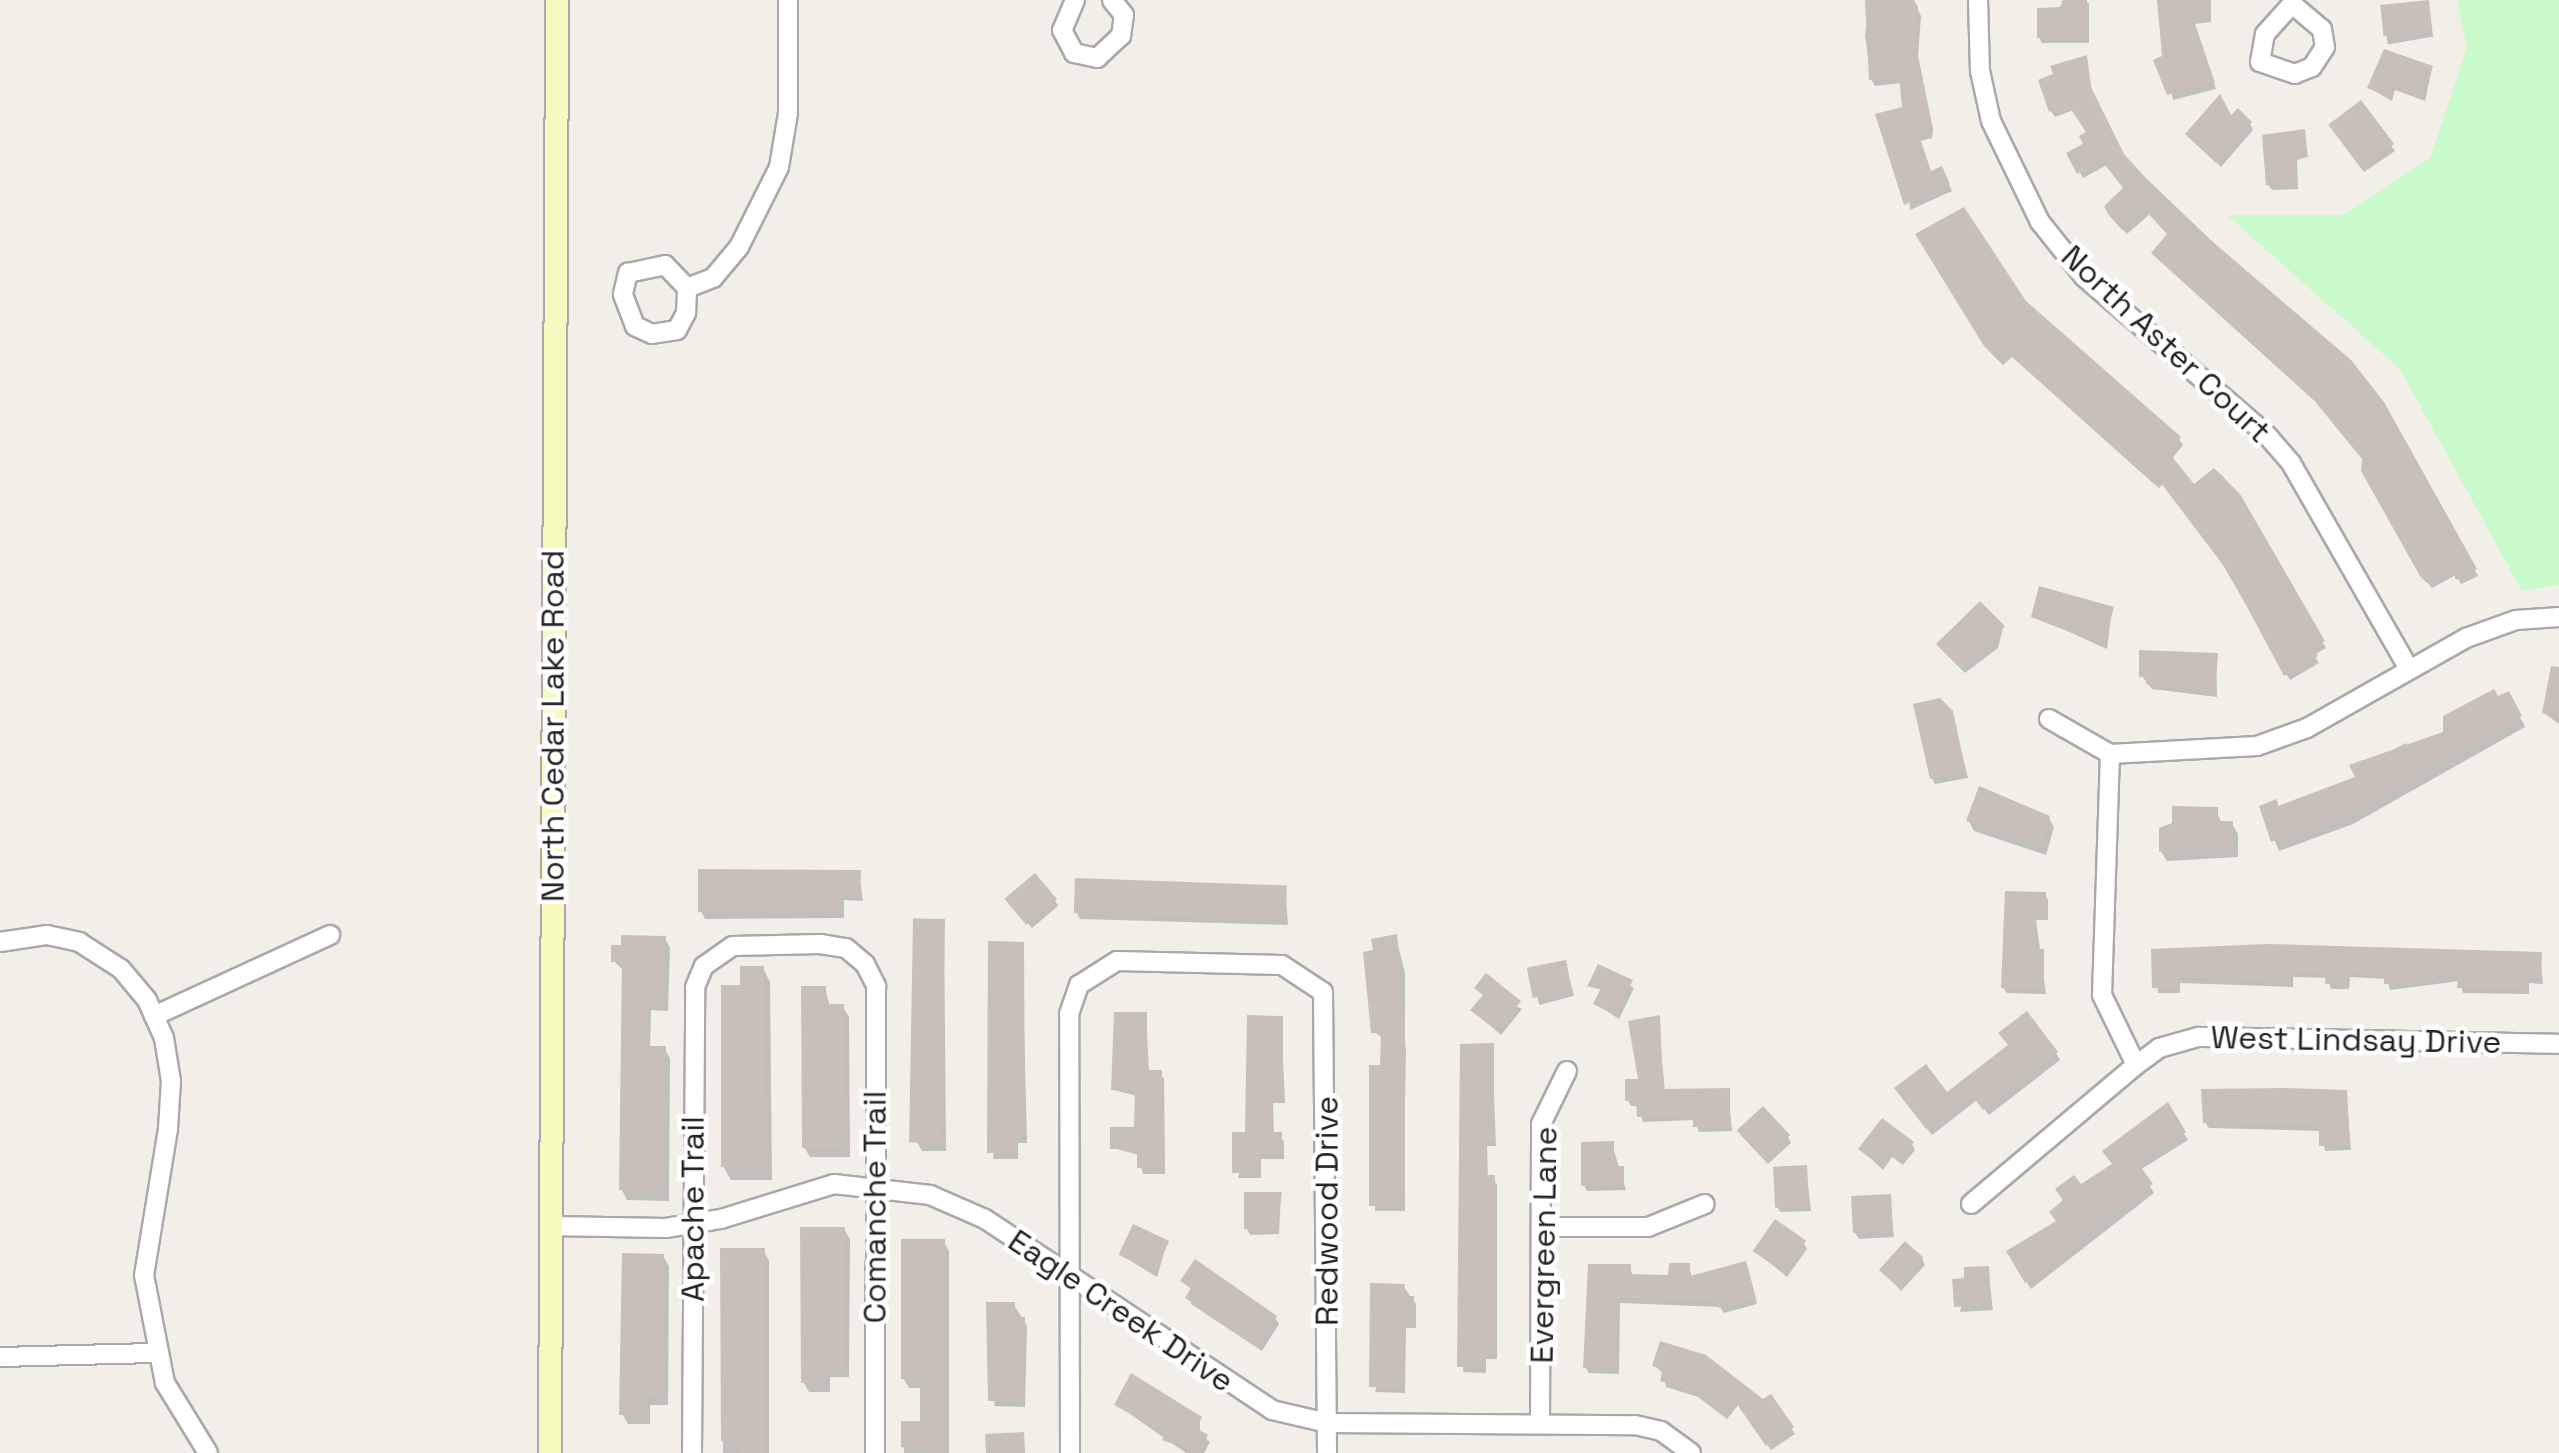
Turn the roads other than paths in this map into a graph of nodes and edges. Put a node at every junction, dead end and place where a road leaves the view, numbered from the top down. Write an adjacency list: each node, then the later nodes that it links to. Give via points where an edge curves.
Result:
1 (556, 0): 22 (main road, North Cedar Lake Road)
2 (788, 0): 6 (street, via 788,113 779,167 739,246 713,278)
3 (1075, 0): 4 (street, via 1062,30 1074,54 1096,58 1122,36 1124,14)
4 (1112, 0)
5 (1978, 0): 8 (street, North Aster Court, via 1980,72 1992,121 2040,222 2084,277 2265,433 2290,463)
6 (686, 288)
7 (2559, 617): 8 (street, via 2516,620)
8 (2409, 669): 10 (street, via 2306,728 2257,746)
9 (2049, 719): 10 (street)
10 (2110, 754): 16 (street, via 2102,995)
11 (330, 935): 14 (street)
12 (0, 942): 14 (street, via 46,935 79,942 121,970)
13 (865, 964): 18 (street, Comanche Trail, via 876,986); 21 (street, Apache Trail, via 846,948 820,944 733,946 704,966 695,987)
14 (154, 1016): 25 (street, via 171,1080 144,1275)
15 (2559, 1044): 16 (street, West Lindsay Drive, via 2236,1034 2159,1048)
16 (2136, 1064): 20 (street, West Lindsay Drive)
17 (1567, 1070): 23 (street, Evergreen Lane, via 1541,1124)
18 (876, 1187): 21 (street, Eagle Creek Drive, via 834,1184); 24 (street, Eagle Creek Drive, via 930,1196 986,1219); 32 (street, Comanche Trail)
19 (1706, 1204): 23 (street, via 1648,1227)
20 (1971, 1204)
21 (693, 1224): 22 (street, Eagle Creek Drive); 31 (street, Apache Trail)
22 (550, 1226): 30 (main road, North Cedar Lake Road)
23 (1541, 1226): 28 (street, Evergreen Lane)
24 (1072, 1278): 27 (street, Eagle Creek Drive, via 1272,1410); 27 (street, Redwood Drive, via 1069,1014 1079,985 1117,961 1282,965 1308,976 1323,992 1328,1024); 33 (street)
25 (156, 1353): 26 (street); 29 (street, via 165,1382)
26 (0, 1357)
27 (1326, 1423): 28 (street, Eagle Creek Drive); 34 (street, Redwood Drive)
28 (1540, 1423): 35 (street, Eagle Creek Drive, via 1635,1425 1661,1431)
29 (208, 1453)
30 (550, 1453)
31 (692, 1453)
32 (875, 1453)
33 (1070, 1453)
34 (1326, 1453)
35 (1691, 1453)

